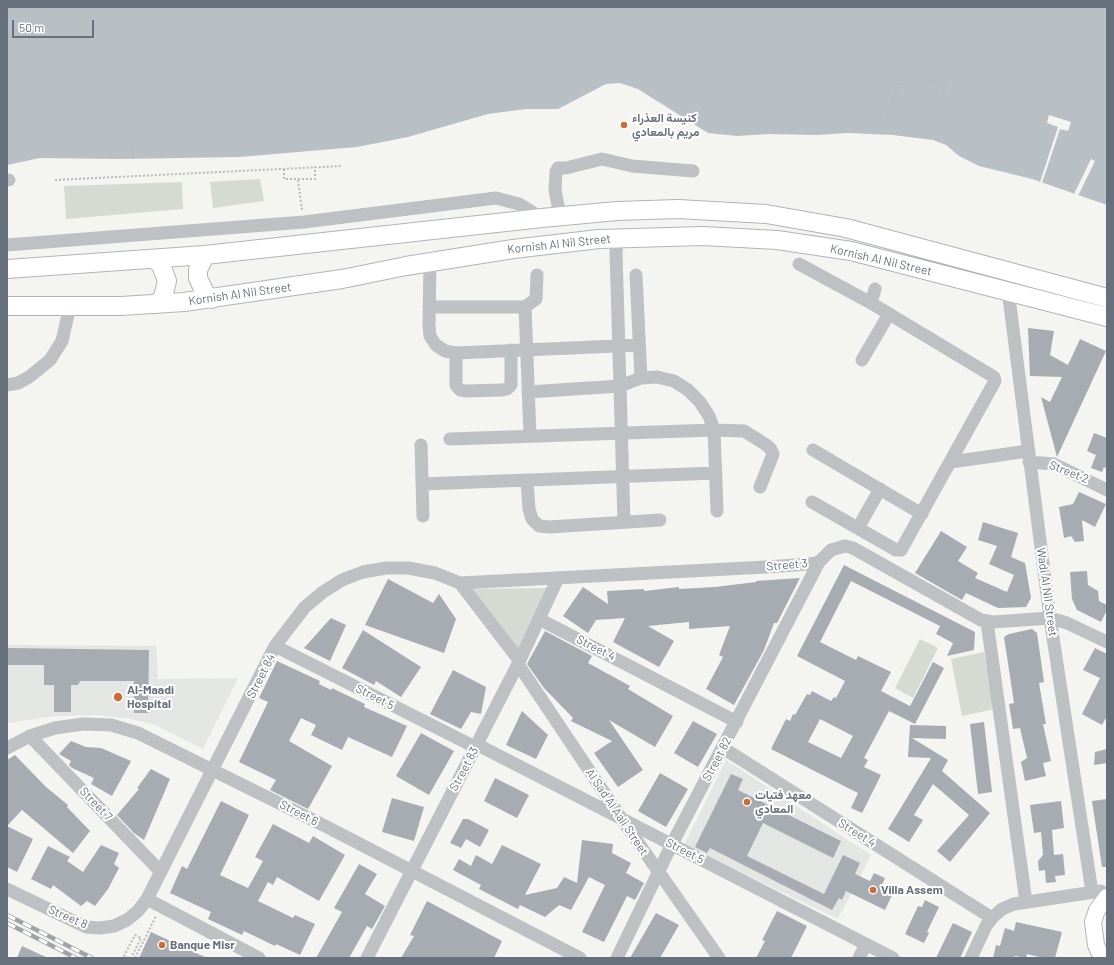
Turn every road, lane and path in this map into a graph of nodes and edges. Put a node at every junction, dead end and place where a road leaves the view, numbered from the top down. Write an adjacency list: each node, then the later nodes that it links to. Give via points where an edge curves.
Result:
1 (943, 95): 2 (path, via 946,84 903,74)
2 (881, 134)
3 (291, 146): 5 (path)
4 (132, 149): 6 (path)
5 (292, 151)
6 (133, 159)
7 (342, 166): 8 (path)
8 (315, 167): 9 (path); 12 (path, via 314,179)
9 (284, 169): 11 (path); 12 (path, via 284,179)
10 (692, 171): 14 (street, via 632,166 602,159 558,168 555,190)
11 (55, 180)
12 (298, 180): 13 (path)
13 (300, 198)
14 (560, 216): 15 (highway, Kornish Al Nil Street); 27 (highway, Kornish Al Nil Street, via 678,208 766,214 886,237)
15 (542, 218): 17 (street, via 519,204 496,198 304,222); 18 (highway, Kornish Al Nil Street)
16 (618, 238): 20 (highway, Kornish Al Nil Street, via 513,249); 26 (highway, Kornish Al Nil Street, via 703,236 807,244 851,251); 38 (street, via 616,252)
17 (7, 245)
18 (205, 255): 19 (highway, Kornish Al Nil Street); 28 (highway, via 198,270 198,278 205,294)
19 (154, 259): 22 (highway, Kornish Al Nil Street); 30 (highway, via 161,265 167,280 163,297)
20 (430, 262): 28 (highway, Kornish Al Nil Street, via 342,279); 33 (street)
21 (799, 264): 29 (street)
22 (7, 269)
23 (537, 275): 34 (street, via 536,299)
24 (636, 275): 37 (street)
25 (875, 289): 29 (street)
26 (1008, 290): 36 (highway, Kornish Al Nil Street); 53 (street, Wadi Al Nil Street)
27 (1107, 298)
28 (212, 299): 30 (highway, Kornish Al Nil Street)
29 (871, 303): 35 (street)
30 (157, 304): 32 (highway, Kornish Al Nil Street)
31 (7, 306): 32 (highway, Kornish Al Nil Street)
32 (70, 306): 44 (street, via 62,341 50,360 29,377)
33 (429, 307): 34 (street); 41 (street, via 430,336 436,345 445,351)
34 (526, 307): 40 (street)
35 (889, 314): 42 (street); 54 (street, via 996,381)
36 (1107, 317)
37 (639, 345): 38 (street); 43 (street)
38 (619, 346): 40 (street); 45 (street)
39 (511, 350): 40 (street); 41 (street); 41 (street, via 511,385 502,390 460,390 456,385)
40 (527, 350): 46 (street)
41 (456, 353)
42 (862, 360)
43 (641, 378): 45 (street); 47 (street, via 658,377 688,390 700,402)
44 (7, 385)
45 (620, 386): 46 (street); 48 (street)
46 (528, 392): 49 (street)
47 (714, 430): 48 (street); 55 (street); 59 (street, via 744,431 770,448 771,461)
48 (621, 433): 49 (street); 56 (street)
49 (530, 436): 50 (street)
50 (450, 439)
51 (421, 445): 58 (street)
52 (813, 450): 60 (street)
53 (1028, 456): 54 (street, Street 2); 61 (street, Street 2, via 1054,464); 72 (street, Wadi Al Nil Street)
54 (952, 462): 64 (street)
55 (716, 473): 56 (street); 63 (street)
56 (622, 476): 57 (street); 67 (street)
57 (527, 480): 58 (street); 67 (street, via 529,510 532,519 539,526)
58 (422, 484): 65 (street)
59 (760, 487)
60 (880, 489): 64 (street); 68 (street)
61 (1107, 490)
62 (812, 502): 68 (street)
63 (718, 511)
64 (922, 514): 68 (street, via 899,551)
65 (423, 516)
66 (660, 520): 67 (street)
67 (624, 522)
68 (858, 528)
69 (819, 562): 70 (street, Street 3); 74 (street, Street 3, via 838,547 853,548); 78 (street, Street 82)
70 (558, 578): 71 (street, Street 3); 73 (street, Street 83)
71 (460, 583): 76 (street, Street 84, via 435,573 408,568 363,572 342,580 322,592 305,607); 77 (street, Al Sad Al Aali Street)
72 (1050, 618): 74 (street, Street 3); 75 (street, Street 3, via 1068,623); 91 (street, Wadi Al Nil Street)
73 (539, 619): 77 (street, Street 83); 78 (street, Street 4)
74 (987, 622): 93 (street)
75 (1107, 642)
76 (275, 646): 80 (street, Street 5); 83 (street, Street 84)
77 (518, 662): 80 (street, Street 83); 84 (street, Al Sad Al Aali Street)
78 (737, 722): 82 (street, Street 82)
79 (30, 736): 81 (street, Street 6); 83 (street, Street 6, via 55,728 83,724 111,725 138,734); 87 (street, Street 7)
80 (476, 746): 84 (street, Street 5); 86 (street, Street 83)
81 (7, 748)
82 (723, 748): 85 (street, Street 82); 95 (street, Street 4)
83 (213, 769): 86 (street, Street 6); 87 (street, Street 84)
84 (621, 818): 85 (street, Street 5); 88 (street, Al Sad Al Aali Street)
85 (672, 844): 88 (street, Street 82); 96 (street, Street 5)
86 (411, 870): 100 (street, Street 83); 101 (street, Street 6)
87 (161, 872): 92 (street, Street 84)
88 (659, 872): 102 (street, Street 82); 103 (street, Al Sad Al Aali Street)
89 (7, 889): 92 (street, Street 8, via 93,928 114,926 127,920)
90 (1107, 891): 91 (street)
91 (1100, 894): 93 (street); 107 (main road, via 1094,922 1096,945)
92 (147, 900): 94 (street)
93 (1026, 902): 95 (street, via 1002,909)
94 (161, 906): 98 (path); 99 (street)
95 (992, 918): 106 (street)
96 (866, 944): 104 (street); 105 (street, Street 5)
97 (129, 958): 97 (path, via 124,956 135,935 141,938)
98 (135, 958)
99 (259, 958)
100 (367, 958)
101 (580, 958)
102 (617, 958)
103 (719, 958)
104 (859, 958)
105 (893, 958)
106 (971, 958)
107 (1102, 958)

